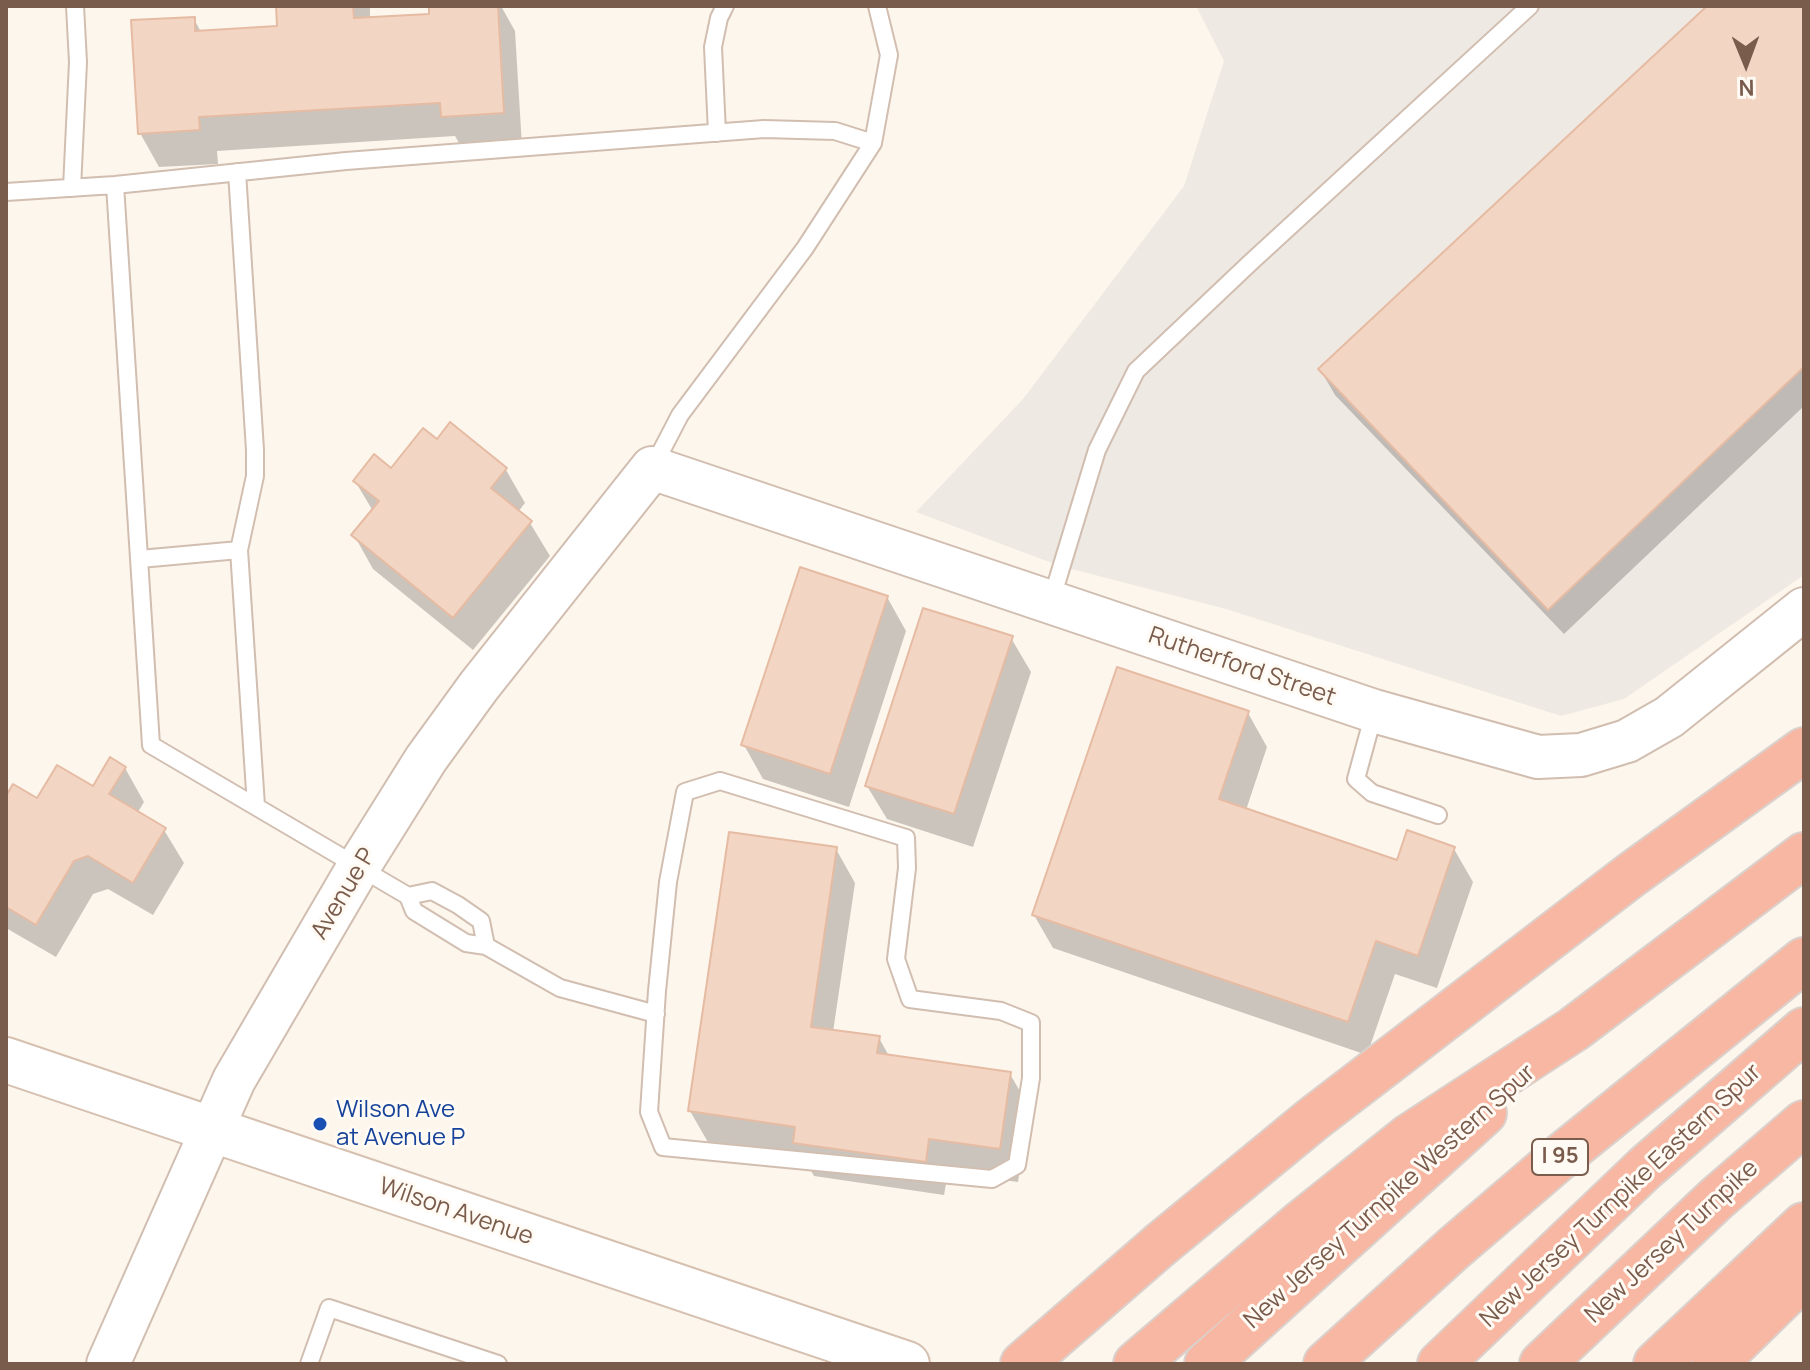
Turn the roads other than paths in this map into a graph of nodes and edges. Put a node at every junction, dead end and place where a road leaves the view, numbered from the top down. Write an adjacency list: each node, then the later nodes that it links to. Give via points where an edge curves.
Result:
1 (75, 6): 9 (lane)
2 (725, 6): 5 (lane, via 713,47)
3 (877, 6): 6 (lane, via 889,55)
4 (1530, 6): 14 (lane, via 1136,371 1097,450)
5 (717, 133): 6 (lane, via 835,131); 7 (lane)
6 (873, 143): 11 (lane, via 805,248 680,415)
7 (237, 172): 8 (lane); 12 (lane, via 255,450 255,476)
8 (115, 185): 9 (lane); 13 (lane)
9 (72, 188): 10 (lane)
10 (6, 192)
11 (652, 468): 14 (street, Rutherford Street); 21 (street, Avenue P, via 479,686)
12 (239, 550): 13 (lane); 18 (lane)
13 (140, 559): 18 (lane, via 151,745)
14 (1050, 602): 16 (street, Rutherford Street)
15 (1804, 609): 16 (street, Rutherford Street, via 1669,717 1627,741 1581,755 1538,757)
16 (1374, 711): 19 (lane, via 1356,779 1372,793)
17 (1804, 750): 39 (highway, via 1631,875 1301,1129)
18 (256, 806): 21 (lane)
19 (1438, 815)
20 (1804, 855): 26 (highway)
21 (359, 866): 22 (lane); 30 (street, Avenue P)
22 (408, 896): 23 (lane, via 414,911 466,943); 23 (lane, via 432,891 458,905 481,921)
23 (486, 946): 25 (lane, via 560,988)
24 (1804, 960): 40 (highway, I 95, via 1538,1176)
25 (656, 1014): 25 (lane, via 668,882 685,792 720,781 906,838 896,959 910,999 1001,1011 1031,1023 1031,1078 1017,1165 992,1179 663,1147 649,1112)
26 (1574, 1029): 33 (highway, via 1410,1136); 34 (highway, New Jersey Turnpike Western Spur)
27 (1804, 1030): 41 (highway, New Jersey Turnpike Eastern Spur / I 95, via 1645,1168)
28 (6, 1060): 30 (main road, Wilson Avenue)
29 (1804, 1123): 42 (highway, New Jersey Turnpike)
30 (211, 1129): 35 (street, Avenue P); 38 (main road, Wilson Avenue)
31 (1804, 1225): 43 (highway)
32 (1804, 1276): 44 (highway)
33 (1147, 1354)
34 (1217, 1355)
35 (108, 1364)
36 (309, 1364): 37 (lane, via 329,1308)
37 (498, 1364)
38 (907, 1364)
39 (1023, 1364)
40 (1326, 1364)
41 (1440, 1364)
42 (1542, 1364)
43 (1656, 1364)
44 (1714, 1364)

